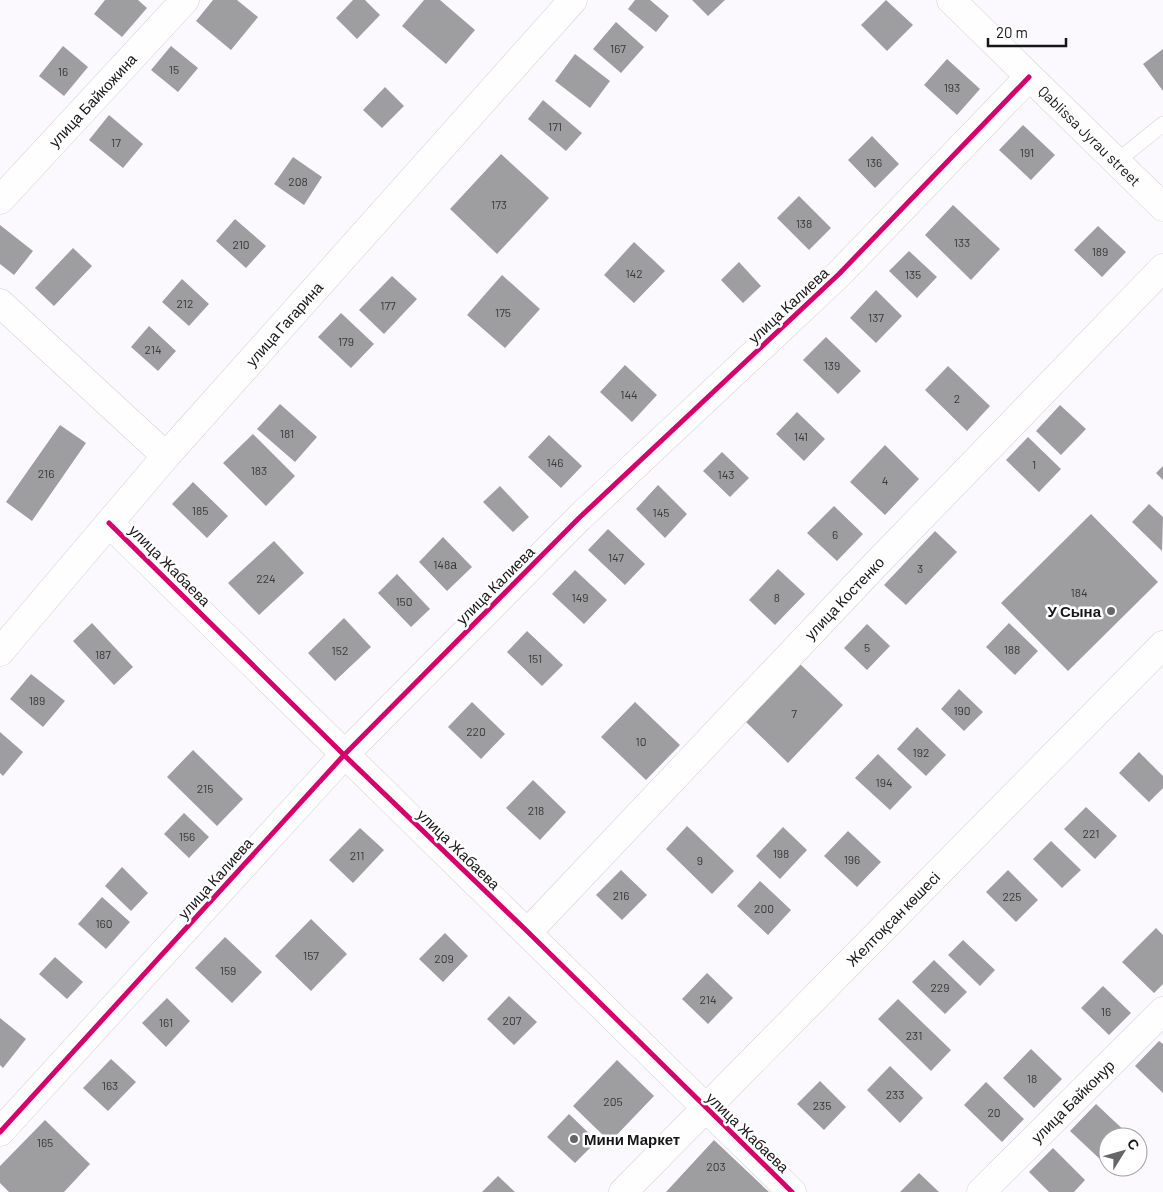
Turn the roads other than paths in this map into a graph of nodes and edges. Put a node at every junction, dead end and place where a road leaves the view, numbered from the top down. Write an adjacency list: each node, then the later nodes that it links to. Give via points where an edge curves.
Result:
1 (185, 0): 7 (street, улица Байкожина)
2 (573, 0): 11 (street, улица Гагарина)
3 (951, 0): 4 (street, Qablissa Jyrau street)
4 (1029, 77): 6 (street, Qablissa Jyrau street); 15 (street, улица Калиева, via 839,274 578,518)
5 (1163, 124): 6 (lane)
6 (1116, 162): 8 (street, Qablissa Jyrau street)
7 (0, 200)
8 (1163, 207)
9 (1163, 268): 16 (street, улица Костенко, via 876,563)
10 (0, 303): 11 (street)
11 (166, 456): 12 (street, улица Гагарина)
12 (109, 523): 14 (street, улица Гагарина); 15 (street, улица Жабаева)
13 (1163, 645): 18 (street, Желтоқсан көшесі)
14 (0, 652)
15 (344, 756): 16 (street, улица Жабаева); 19 (street, улица Калиева)
16 (528, 932): 18 (street, улица Жабаева)
17 (1163, 1011): 22 (street, улица Байконур)
18 (707, 1109): 20 (street, Желтоқсан көшесі); 21 (street, улица Жабаева)
19 (0, 1132)
20 (623, 1192)
21 (792, 1192)
22 (982, 1192)

